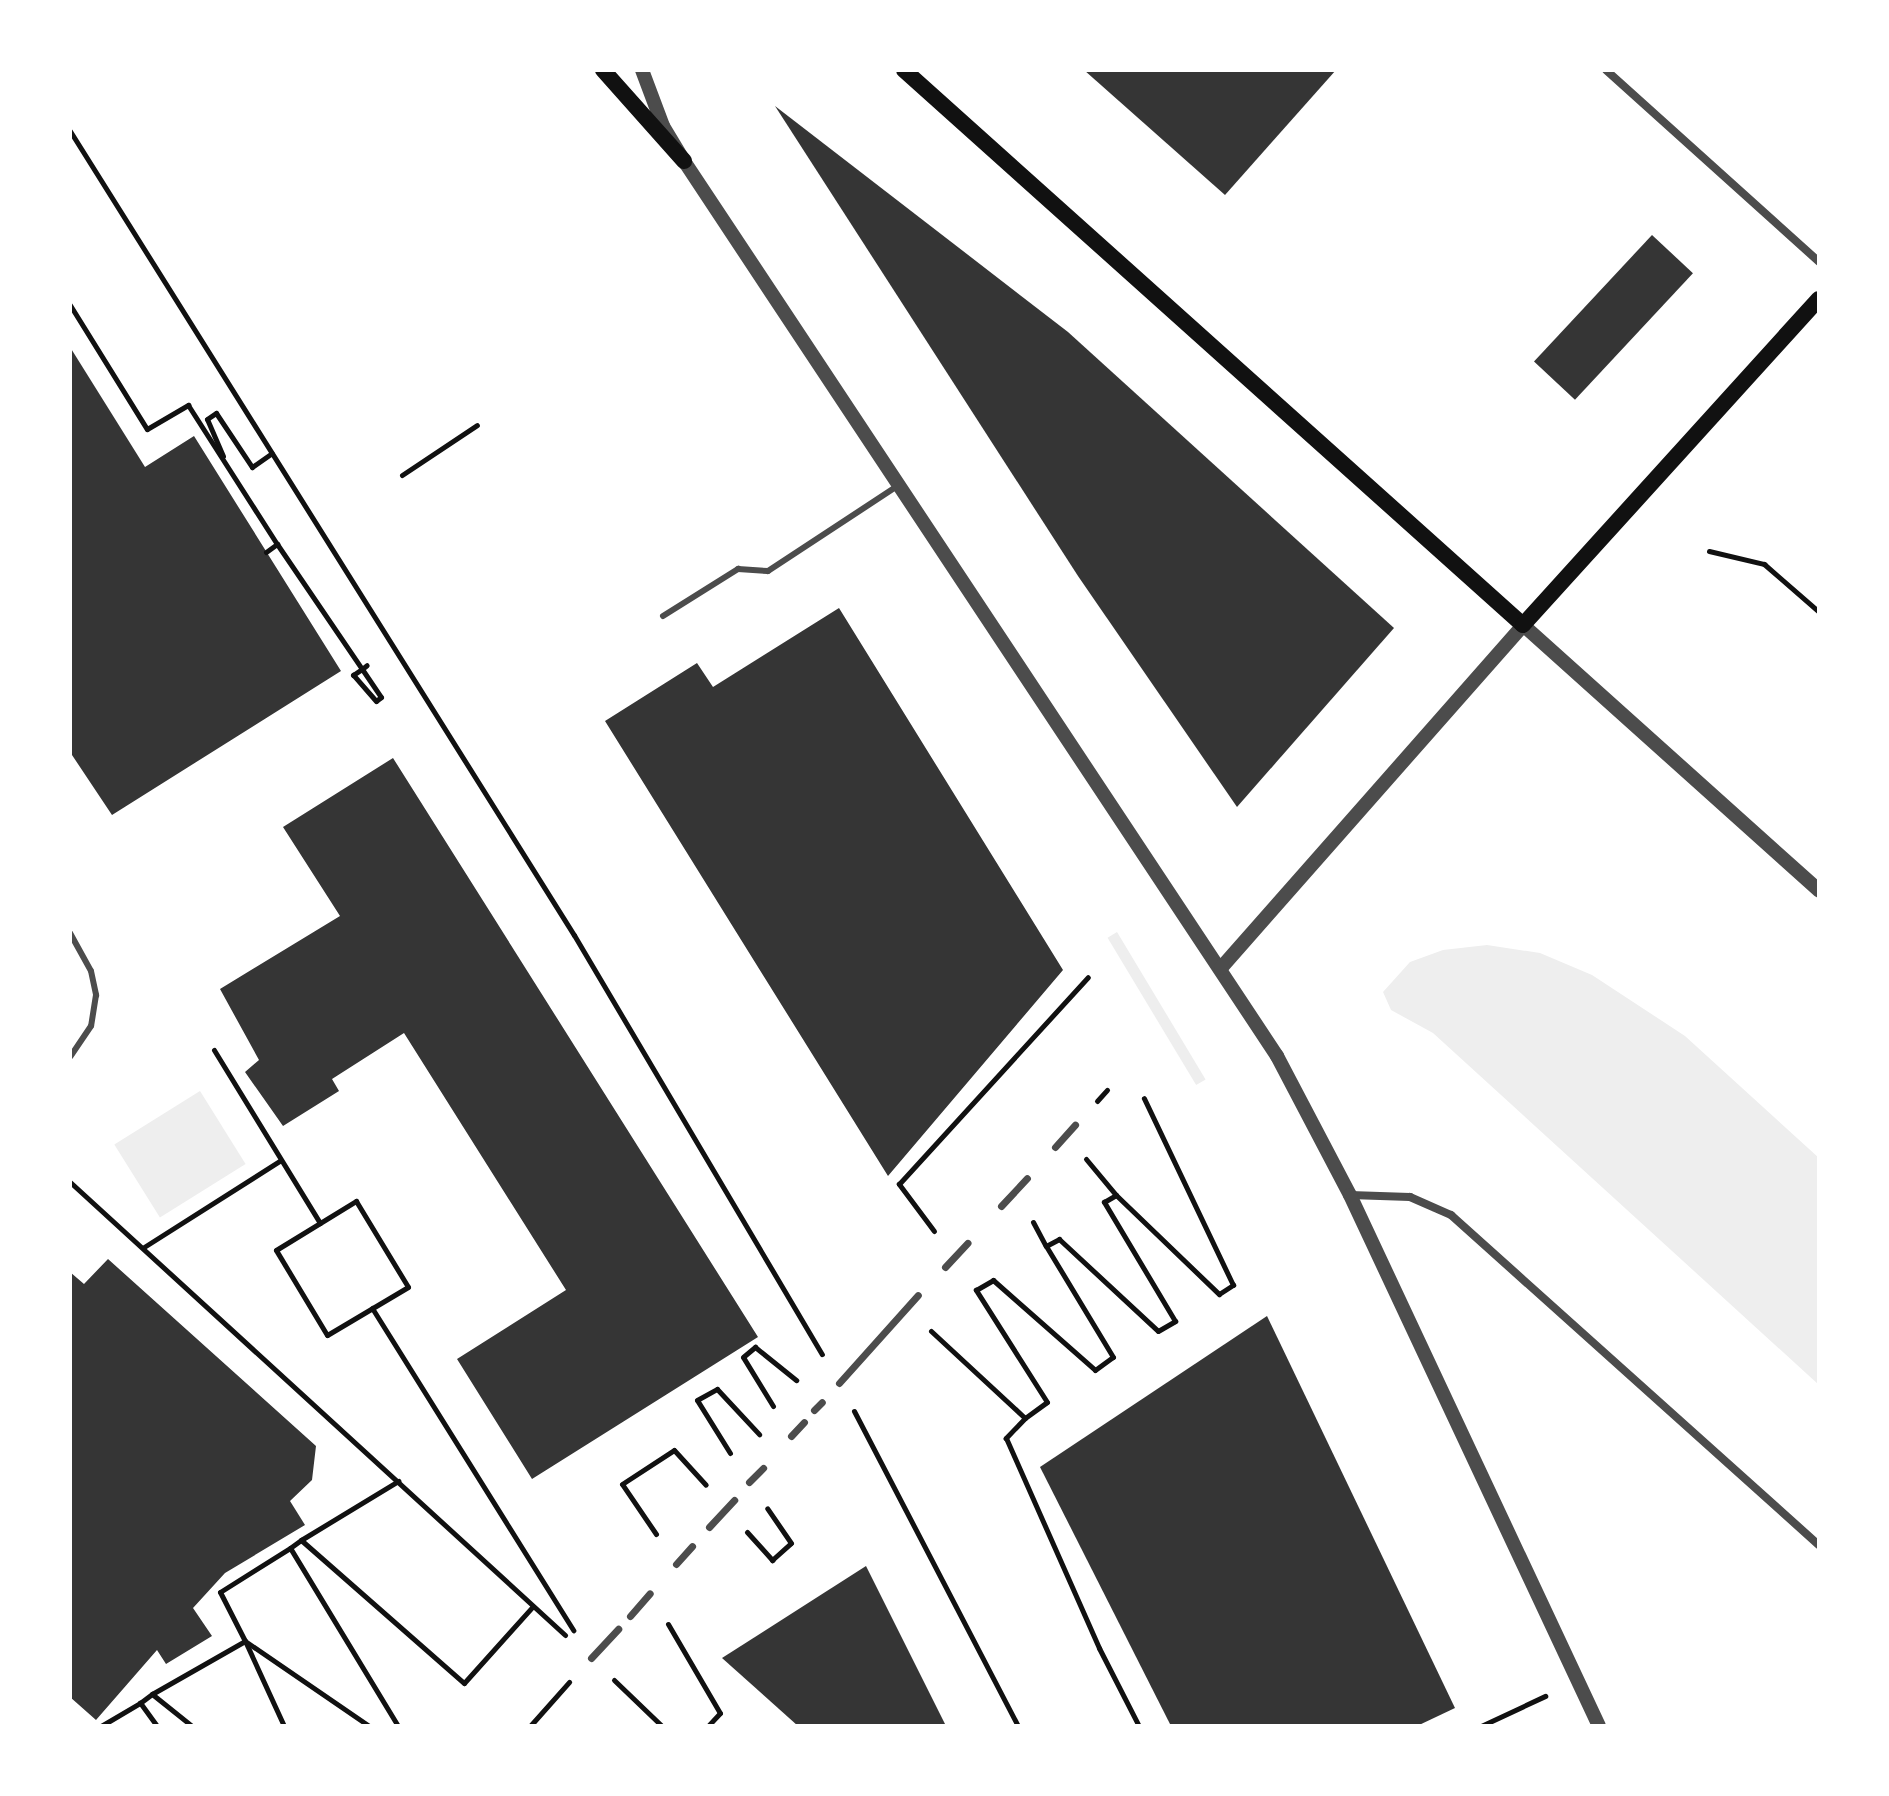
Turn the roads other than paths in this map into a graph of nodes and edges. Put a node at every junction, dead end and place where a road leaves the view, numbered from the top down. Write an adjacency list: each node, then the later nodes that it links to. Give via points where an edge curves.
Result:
1 (603, 70): 5 (main road)
2 (642, 70): 5 (street, via 663,126)
3 (904, 70): 10 (main road)
4 (1606, 70): 6 (street)
5 (684, 161): 8 (street)
6 (1819, 262)
7 (1819, 299): 10 (main road)
8 (899, 485): 9 (lane, via 768,571 738,569); 13 (street)
9 (663, 616)
10 (1523, 625): 11 (street); 13 (street)
11 (1819, 891)
12 (70, 933): 14 (lane, via 91,971 96,995 91,1026)
13 (1221, 968): 18 (street, via 1277,1056)
14 (70, 1057)
15 (1075, 1125): 16 (street)
16 (1055, 1147)
17 (1027, 1178): 19 (street)
18 (1350, 1195): 32 (street, via 1410,1197 1451,1215); 39 (street)
19 (1001, 1206)
20 (967, 1243): 21 (street)
21 (945, 1267)
22 (918, 1295): 23 (street)
23 (839, 1383)
24 (822, 1402): 25 (street)
25 (814, 1410)
26 (804, 1422): 27 (street)
27 (791, 1436)
28 (763, 1468): 29 (street)
29 (749, 1482)
30 (734, 1500): 31 (street)
31 (709, 1527)
32 (1819, 1545)
33 (692, 1546): 34 (street)
34 (676, 1564)
35 (650, 1593): 36 (street)
36 (630, 1616)
37 (618, 1629): 38 (street)
38 (591, 1658)
39 (1599, 1726)

